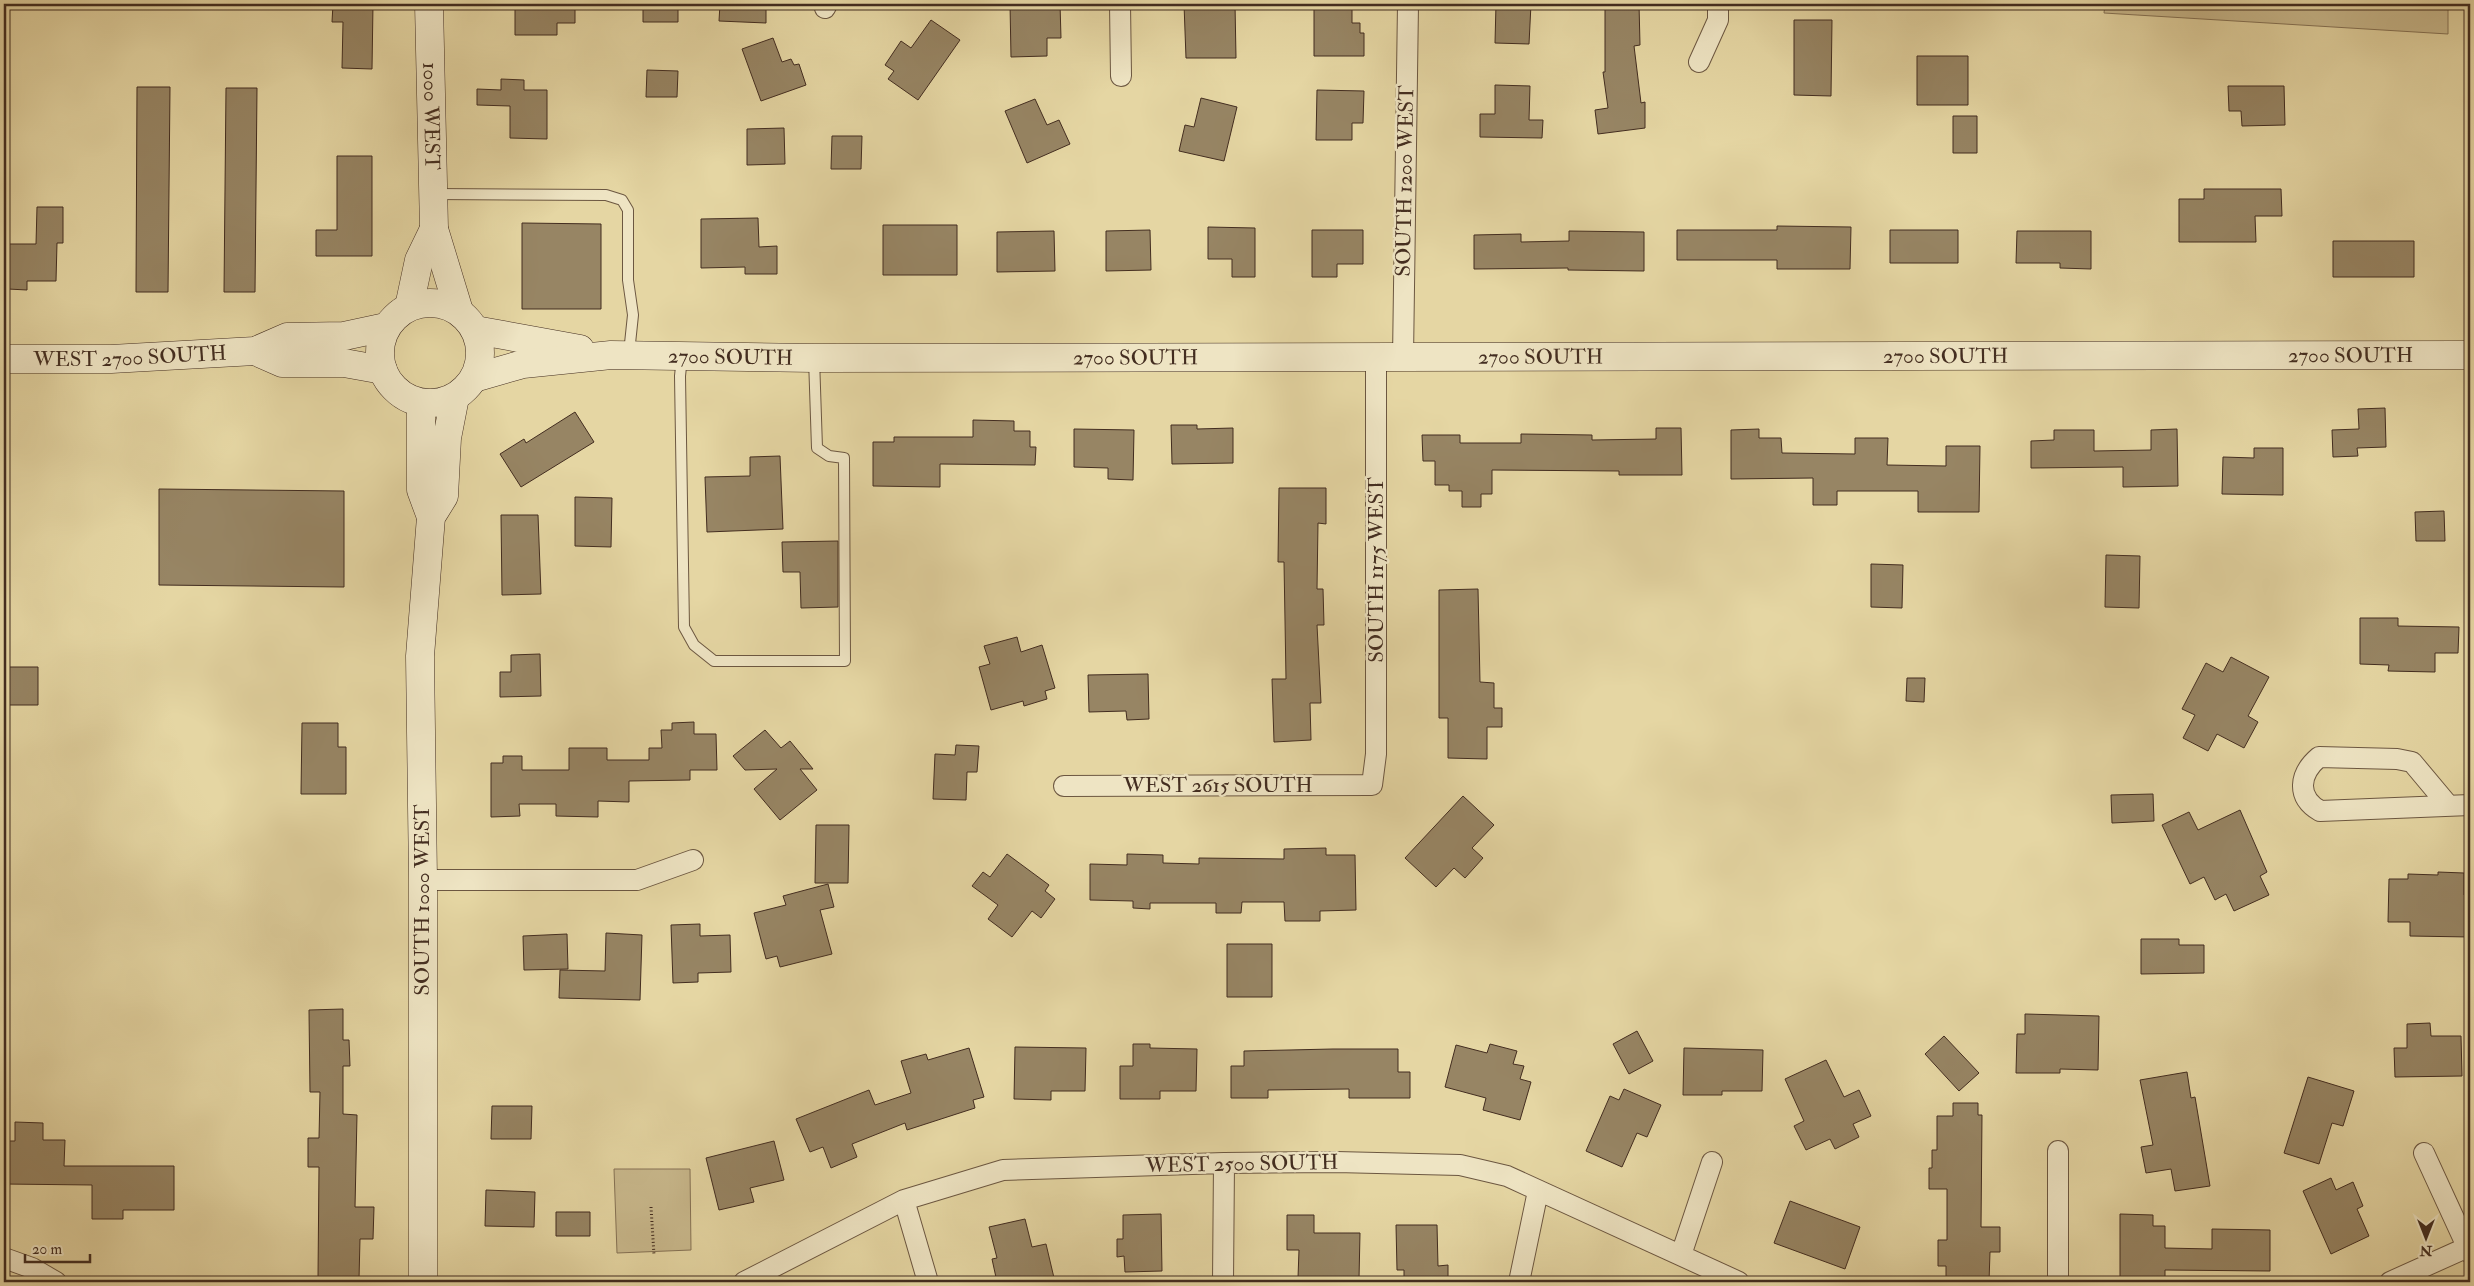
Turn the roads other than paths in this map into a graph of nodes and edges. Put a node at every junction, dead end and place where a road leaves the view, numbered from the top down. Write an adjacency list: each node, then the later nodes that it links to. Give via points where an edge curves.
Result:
1 (429, 4): 7 (main road, 1000 WEST)
2 (1120, 4): 6 (street)
3 (1408, 4): 18 (street, SOUTH 1200 WEST)
4 (1718, 4): 5 (street, via 1718,20)
5 (1699, 62)
6 (1121, 76)
7 (434, 194): 8 (main road, 1000 WEST); 13 (lane, via 606,195 622,200 628,210 628,280 633,315)
8 (434, 229): 9 (main road, via 419,260); 10 (main road)
9 (409, 307): 10 (main road, via 434,302); 11 (main road)
10 (467, 320): 13 (main road); 21 (main road, via 481,354)
11 (386, 327): 12 (main road, WEST 2700 SOUTH, via 344,336 287,337); 20 (main road, via 380,348)
12 (255, 351): 19 (main road, WEST 2700 SOUTH, via 111,359); 20 (main road, WEST 2700 SOUTH, via 282,363 344,363)
13 (620, 355): 15 (main road, 2700 SOUTH); 21 (main road, via 523,364)
14 (2470, 355): 18 (main road, 2700 SOUTH)
15 (682, 356): 17 (main road, 2700 SOUTH); 17 (lane, via 684,627 694,645 714,661 845,661 844,458 829,456 816,448)
16 (1376, 356): 17 (main road, 2700 SOUTH); 18 (main road, 2700 SOUTH); 25 (street, SOUTH 1175 WEST, via 1376,754)
17 (814, 358)
18 (1403, 358)
19 (4, 359)
20 (382, 370): 23 (main road, via 400,393)
21 (474, 378): 22 (main road)
22 (455, 397): 23 (main road, via 441,402); 24 (main road, SOUTH 1000 WEST, via 447,438 444,496)
23 (420, 403): 24 (main road, SOUTH 1000 WEST, via 420,490)
24 (432, 518): 30 (main road, SOUTH 1000 WEST, via 420,656)
25 (1372, 784): 26 (street, WEST 2615 SOUTH)
26 (1064, 786)
27 (2448, 805): 27 (street, via 2412,762 2397,758 2319,757 2304,775 2304,796 2320,811); 28 (street)
28 (2470, 805)
29 (694, 860): 30 (street, via 637,880)
30 (423, 880): 41 (main road, SOUTH 1000 WEST)
31 (2058, 1151): 47 (street)
32 (2424, 1153): 37 (street)
33 (1712, 1162): 38 (street)
34 (1224, 1163): 35 (street, WEST 2500 SOUTH, via 1460,1165 1507,1176); 36 (street, WEST 2500 SOUTH, via 1002,1170); 44 (street)
35 (1538, 1191): 38 (street, WEST 2500 SOUTH); 45 (street)
36 (904, 1200): 42 (street, WEST 2500 SOUTH); 43 (street)
37 (2470, 1249): 48 (street)
38 (1681, 1255): 46 (street, WEST 2500 SOUTH)
39 (4, 1258): 40 (street, via 32,1268)
40 (56, 1282)
41 (423, 1282)
42 (744, 1282)
43 (928, 1282)
44 (1224, 1282)
45 (1519, 1282)
46 (1739, 1282)
47 (2058, 1282)
48 (2390, 1282)

